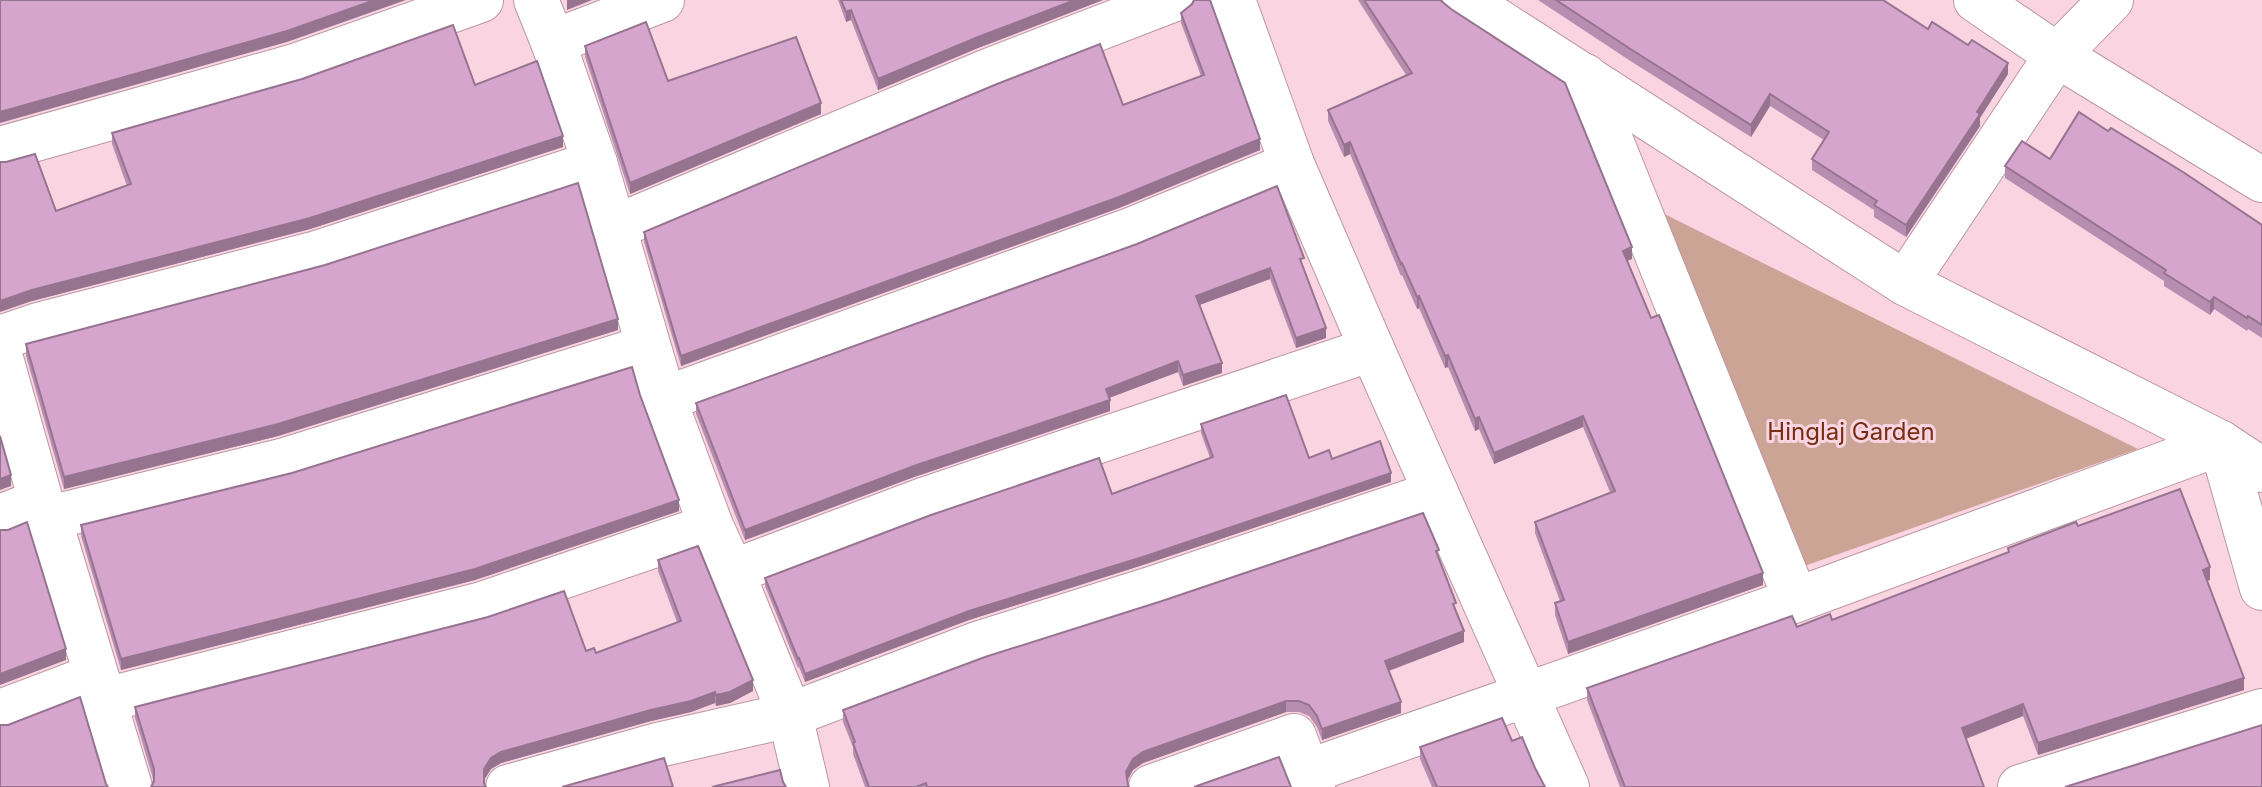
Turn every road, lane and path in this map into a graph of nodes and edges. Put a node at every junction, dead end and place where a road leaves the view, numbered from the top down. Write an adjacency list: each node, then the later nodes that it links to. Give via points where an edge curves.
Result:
1 (481, 0): 12 (street, via 295,66)
2 (536, 0): 9 (street)
3 (662, 0): 9 (street)
4 (1172, 0): 16 (street)
5 (1233, 0): 14 (street)
6 (1465, 0): 11 (street)
7 (1976, 0): 10 (street)
8 (2100, 4): 10 (street)
9 (553, 42): 13 (street)
10 (2057, 55): 15 (street); 17 (street)
11 (1585, 76): 17 (street); 31 (street)
12 (0, 149)
13 (595, 163): 16 (street); 18 (street, via 317,253)
14 (1292, 164): 20 (street); 22 (street, via 1128,231)
15 (2262, 180)
16 (613, 228): 19 (street)
17 (1905, 283): 23 (street)
18 (0, 338)
19 (648, 347): 22 (street); 26 (street, via 285,460)
20 (1372, 349): 25 (street); 29 (street, via 923,500)
21 (0, 355): 26 (street)
22 (664, 399): 28 (street)
23 (2221, 443): 24 (street); 30 (street); 31 (street)
24 (2262, 470)
25 (1436, 493): 33 (street); 36 (street, via 977,644)
26 (45, 509): 27 (street); 32 (street)
27 (0, 517)
28 (711, 526): 29 (street); 32 (street, via 482,604)
29 (732, 572): 36 (street)
30 (2262, 588)
31 (1796, 600): 33 (street)
32 (100, 688): 35 (street); 38 (street)
33 (1526, 696): 37 (street); 42 (street)
34 (2262, 711): 43 (street)
35 (0, 712)
36 (790, 715): 39 (street); 40 (street)
37 (1310, 780): 41 (street, via 1294,736)
38 (130, 787)
39 (508, 787)
40 (807, 787)
41 (1151, 787)
42 (1567, 787)
43 (2020, 787)

